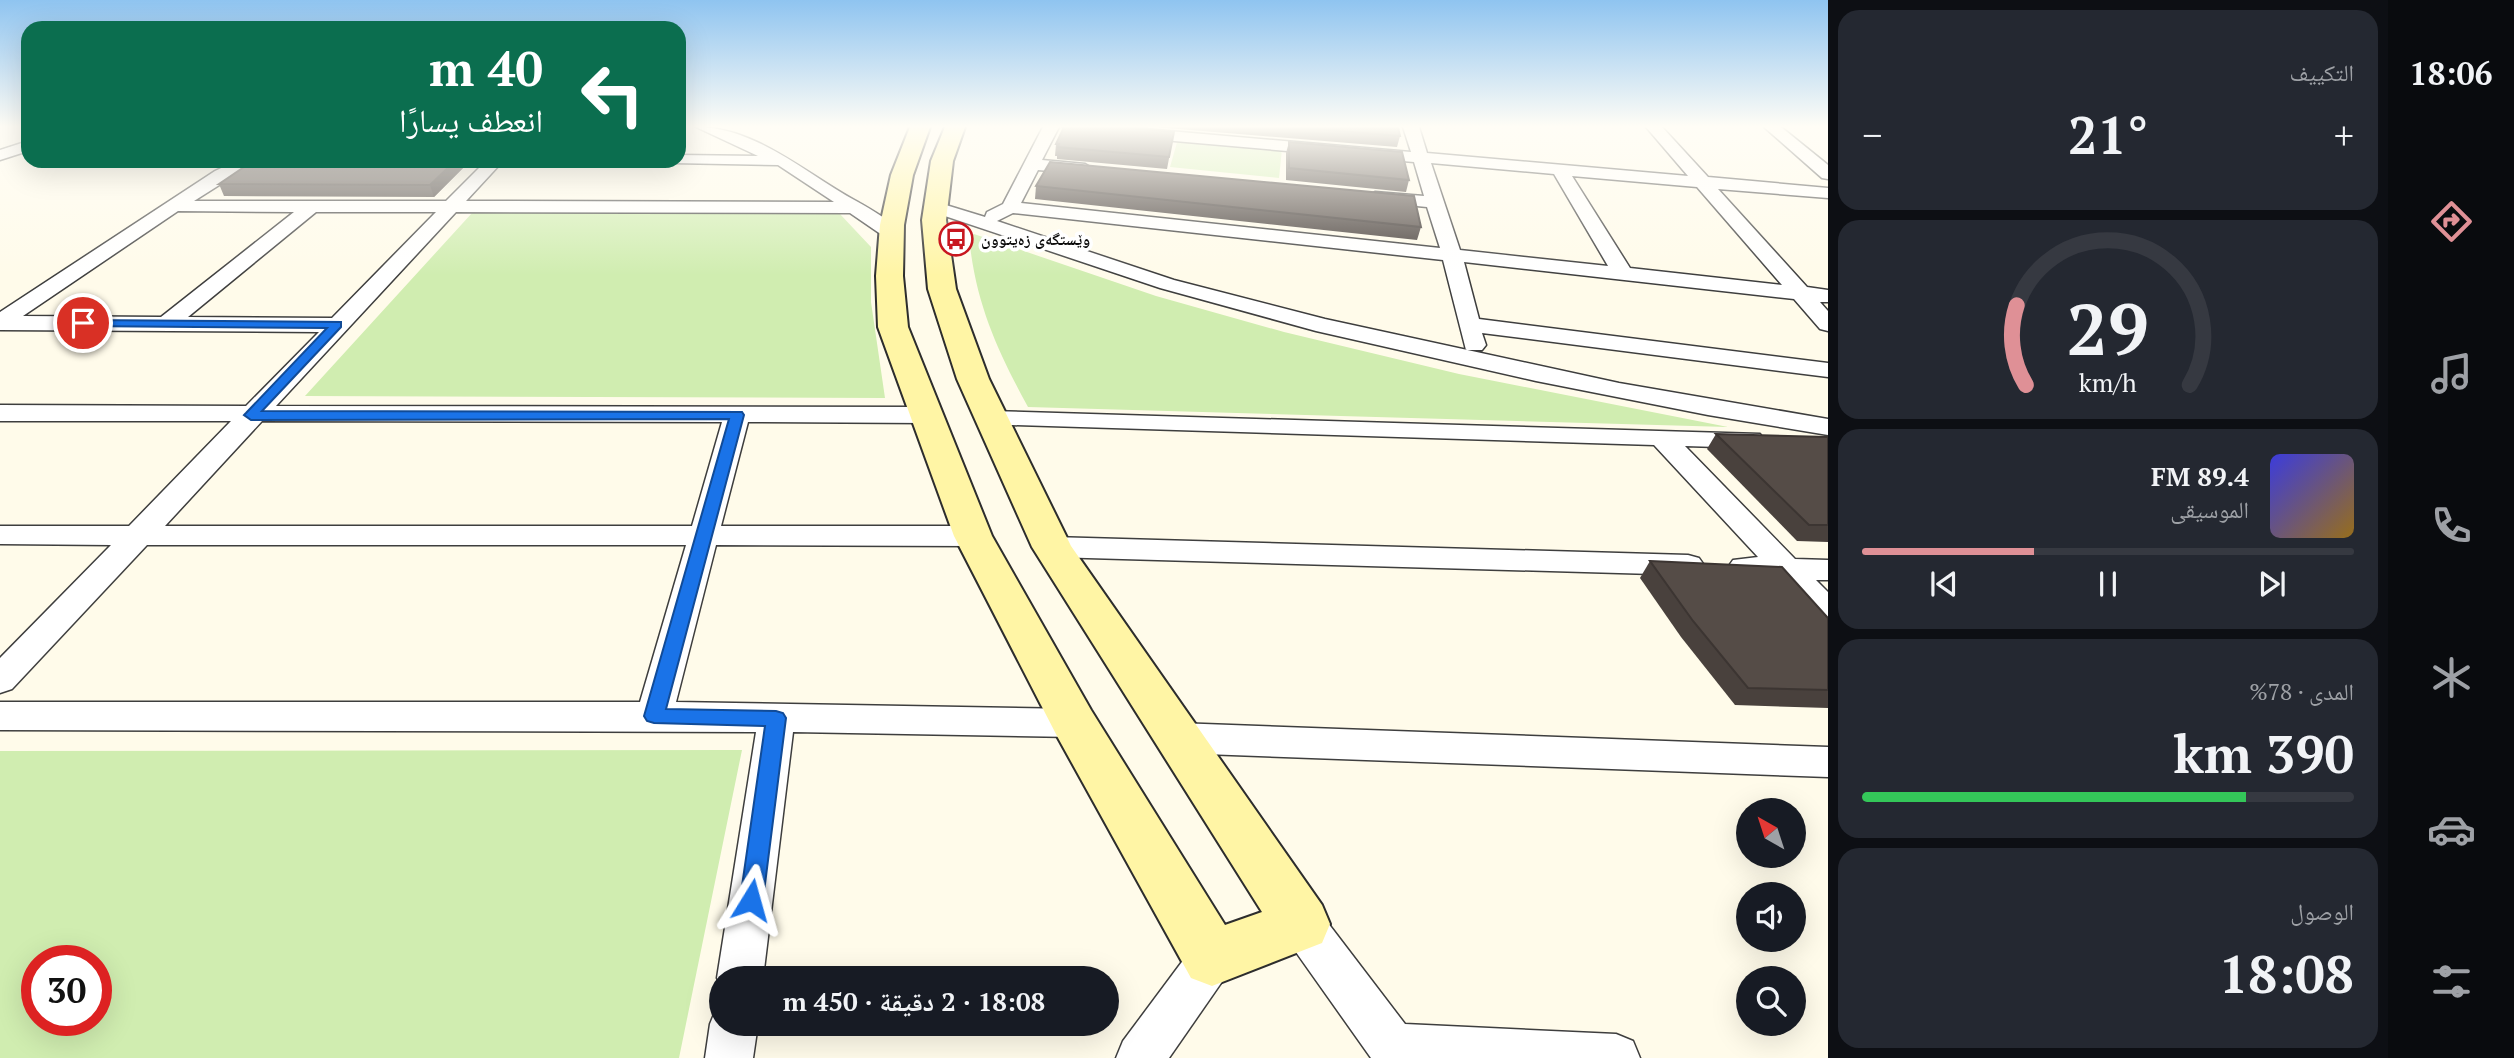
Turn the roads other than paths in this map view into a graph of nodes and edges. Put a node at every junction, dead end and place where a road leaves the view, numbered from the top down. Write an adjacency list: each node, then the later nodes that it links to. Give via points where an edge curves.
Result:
1 (219, 176): 15 (street)
2 (480, 176): 17 (street)
3 (808, 176): 20 (street)
4 (902, 176): 22 (street)
5 (940, 176): 18 (street)
6 (1024, 176): 19 (street)
7 (1426, 176): 14 (street)
8 (1564, 176): 24 (street)
9 (1625, 176): 11 (street)
10 (1698, 176): 11 (street)
11 (1704, 183): 12 (street); 25 (street)
12 (1828, 193)
13 (1364, 196): 14 (street)
14 (1433, 202): 23 (street)
15 (175, 206): 16 (street); 27 (street)
16 (312, 206): 17 (street); 28 (street)
17 (451, 207): 20 (street); 30 (street)
18 (936, 207): 21 (street); 32 (street, via 942,289)
19 (1010, 207): 21 (street); 23 (street)
20 (857, 208): 22 (street)
21 (984, 222): 33 (street, via 1168,284)
22 (892, 233): 32 (street, via 889,292)
23 (1452, 256): 24 (street); 31 (street)
24 (1624, 275): 25 (street)
25 (1803, 294): 26 (street); 29 (street)
26 (1828, 296)
27 (0, 322): 28 (street)
28 (166, 324): 30 (street)
29 (1828, 324)
30 (337, 325): 36 (street)
31 (1471, 325): 33 (street); 34 (street)
32 (924, 326): 38 (street); 39 (street)
33 (1476, 362): 40 (street)
34 (1828, 370)
35 (0, 413): 36 (street)
36 (251, 415): 37 (street); 44 (street)
37 (737, 415): 38 (street); 45 (street)
38 (926, 415): 46 (street)
39 (990, 419): 41 (street); 47 (street)
40 (1828, 427)
41 (1663, 439): 42 (street); 48 (street)
42 (1828, 442)
43 (0, 535): 44 (street)
44 (139, 536): 45 (street); 51 (street)
45 (702, 536): 46 (street); 53 (street)
46 (973, 536): 55 (street)
47 (1052, 547): 48 (street); 56 (street)
48 (1787, 568): 49 (street); 50 (street)
49 (1828, 570)
50 (1828, 612)
51 (0, 680)
52 (0, 716): 53 (street)
53 (654, 716): 54 (street)
54 (776, 718): 55 (street); 60 (street)
55 (1074, 723): 59 (street)
56 (1178, 738): 57 (street); 58 (street)
57 (1828, 762)
58 (1302, 924): 59 (street); 62 (street)
59 (1212, 958): 64 (street)
60 (742, 966)
61 (732, 1036): 63 (street)
62 (1397, 1053): 65 (street)
63 (729, 1058)
64 (1140, 1058)
65 (1616, 1058)

